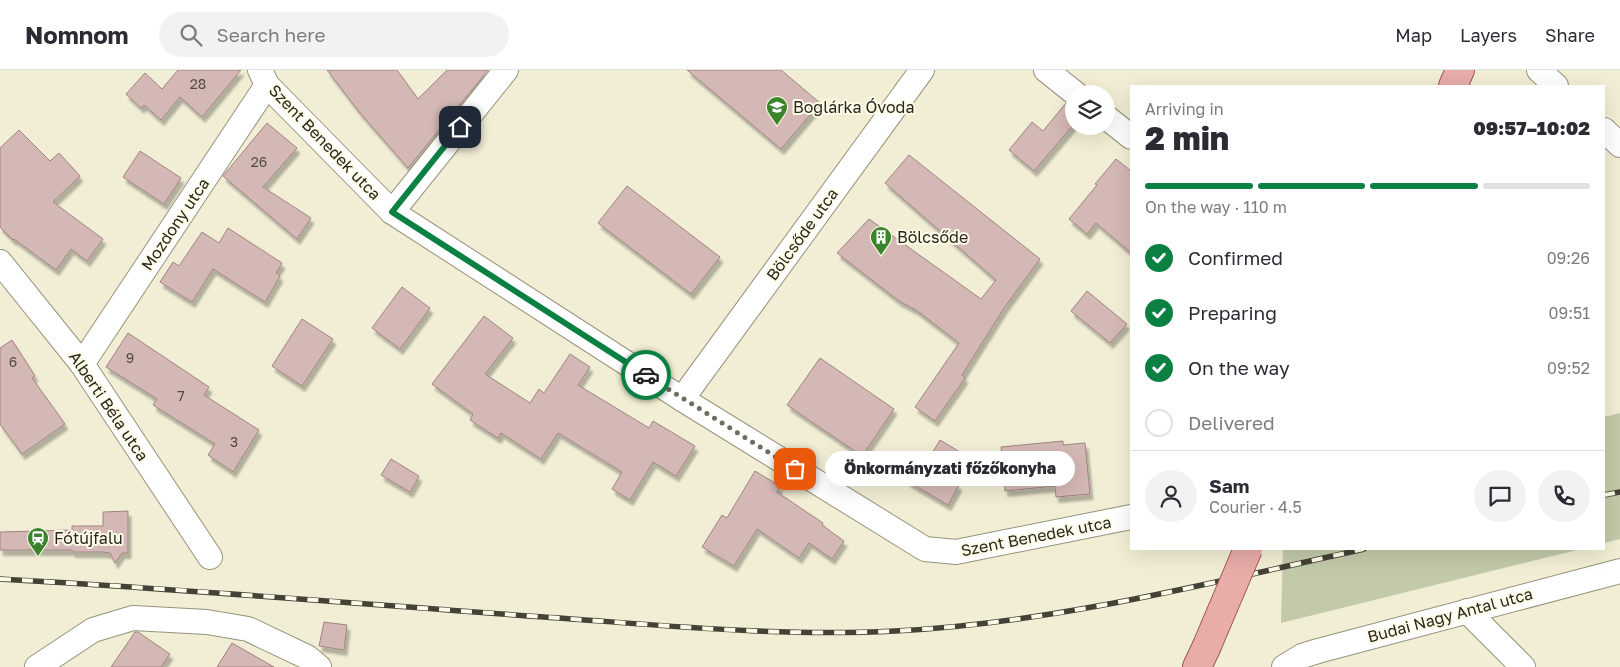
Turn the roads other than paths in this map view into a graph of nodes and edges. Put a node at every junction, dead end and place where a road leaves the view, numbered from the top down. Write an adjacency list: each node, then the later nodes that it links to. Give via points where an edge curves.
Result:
1 (506, 70): 14 (street)
2 (922, 70): 17 (street, Bölcsőde utca)
3 (1046, 70): 7 (street)
4 (1460, 70): 8 (main road)
5 (1540, 70): 9 (street)
6 (264, 77): 14 (street, Szent Benedek utca); 16 (street, Mozdony utca)
7 (1065, 85)
8 (1453, 85)
9 (1555, 85)
10 (1115, 124): 12 (street)
11 (1605, 131): 13 (street)
12 (1130, 136)
13 (1620, 145)
14 (392, 212): 17 (street, Szent Benedek utca)
15 (0, 262): 16 (street, Alberti Béla utca)
16 (82, 364): 20 (street, Alberti Béla utca)
17 (682, 398): 18 (street, Szent Benedek utca, via 925,549 956,552)
18 (1130, 517)
19 (1248, 550): 23 (main road, bridge)
20 (210, 557)
21 (1620, 571): 22 (street, Budai Nagy Antal utca)
22 (1467, 610): 26 (street, Budai Nagy Antal utca, via 1318,651); 27 (street)
23 (1201, 657)
24 (36, 667): 25 (street, via 93,630 133,618 207,622 248,630 307,657)
25 (319, 667)
26 (1284, 667)
27 (1523, 667)

